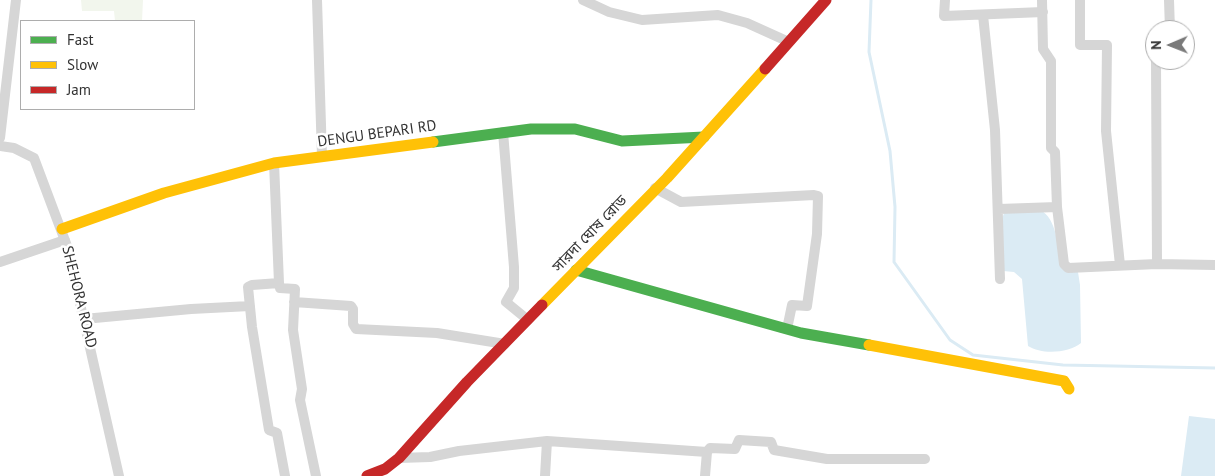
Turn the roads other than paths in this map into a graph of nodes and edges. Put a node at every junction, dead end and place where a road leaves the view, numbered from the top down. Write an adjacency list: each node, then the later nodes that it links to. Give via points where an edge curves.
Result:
1 (16, 0): 18 (street)
2 (317, 0): 20 (street)
3 (583, 0): 10 (street)
4 (611, 0): 10 (street)
5 (826, 0): 14 (street, সারদা ঘোষ রোড)
6 (945, 0): 12 (street, via 944,16)
7 (1042, 0): 11 (street)
8 (1080, 0): 28 (street, via 1080,44 1107,45 1106,131)
9 (1169, 0): 13 (street)
10 (609, 12): 14 (street, via 642,20 718,15 747,23)
11 (1042, 12): 12 (street); 23 (street, via 1043,48 1051,61 1051,148 1055,152)
12 (982, 15): 24 (street, via 995,130)
13 (1170, 20)
14 (789, 42): 17 (street, সারদা ঘোষ রোড)
15 (1156, 70): 27 (street)
16 (503, 132): 17 (street, DENGU BEPARI RD, via 575,129 622,141); 20 (street, DENGU BEPARI RD); 36 (street, via 514,267 514,288 506,302)
17 (704, 137): 22 (street, সারদা ঘোষ রোড)
18 (0, 138)
19 (0, 146): 25 (street, SHEHORA ROAD, via 14,148 34,158)
20 (322, 156): 21 (street, DENGU BEPARI RD)
21 (274, 163): 25 (street, DENGU BEPARI RD, via 164,193); 32 (street)
22 (655, 188): 30 (street, সারদা ঘোষ রোড); 37 (street, via 681,202 818,196 817,234 807,306 792,305)
23 (1057, 207): 24 (street); 28 (street, via 1064,264 1068,268)
24 (998, 209): 31 (street)
25 (63, 234): 26 (street); 35 (street, SHEHORA ROAD)
26 (0, 262)
27 (1157, 264): 28 (street); 29 (street)
28 (1120, 265)
29 (1215, 265)
30 (576, 270): 36 (street, সারদা ঘোষ রোড); 37 (street)
31 (1000, 279)
32 (279, 283): 33 (street, via 280,288 295,288); 34 (street, via 248,287)
33 (294, 302): 38 (street, via 351,306 356,329 438,333); 47 (street, via 293,336 302,389 300,400)
34 (250, 306): 35 (street); 46 (street, via 269,430 277,434)
35 (84, 319): 45 (street, SHEHORA ROAD)
36 (528, 320): 38 (street, সারদা ঘোষ রোড)
37 (787, 329): 39 (street, via 1064,381)
38 (505, 344): 42 (street, সারদা ঘোষ রোড)
39 (1069, 389)
40 (547, 441): 41 (street); 42 (street, via 430,457); 49 (street)
41 (707, 452): 43 (street, via 710,448 735,449 739,440 771,442 774,450 828,459); 50 (street)
42 (399, 458): 44 (street, সারদা ঘোষ রোড)
43 (925, 459)
44 (386, 472): 48 (street, সারদা ঘোষ রোড)
45 (119, 476)
46 (285, 476)
47 (316, 476)
48 (367, 476)
49 (545, 476)
50 (705, 476)

